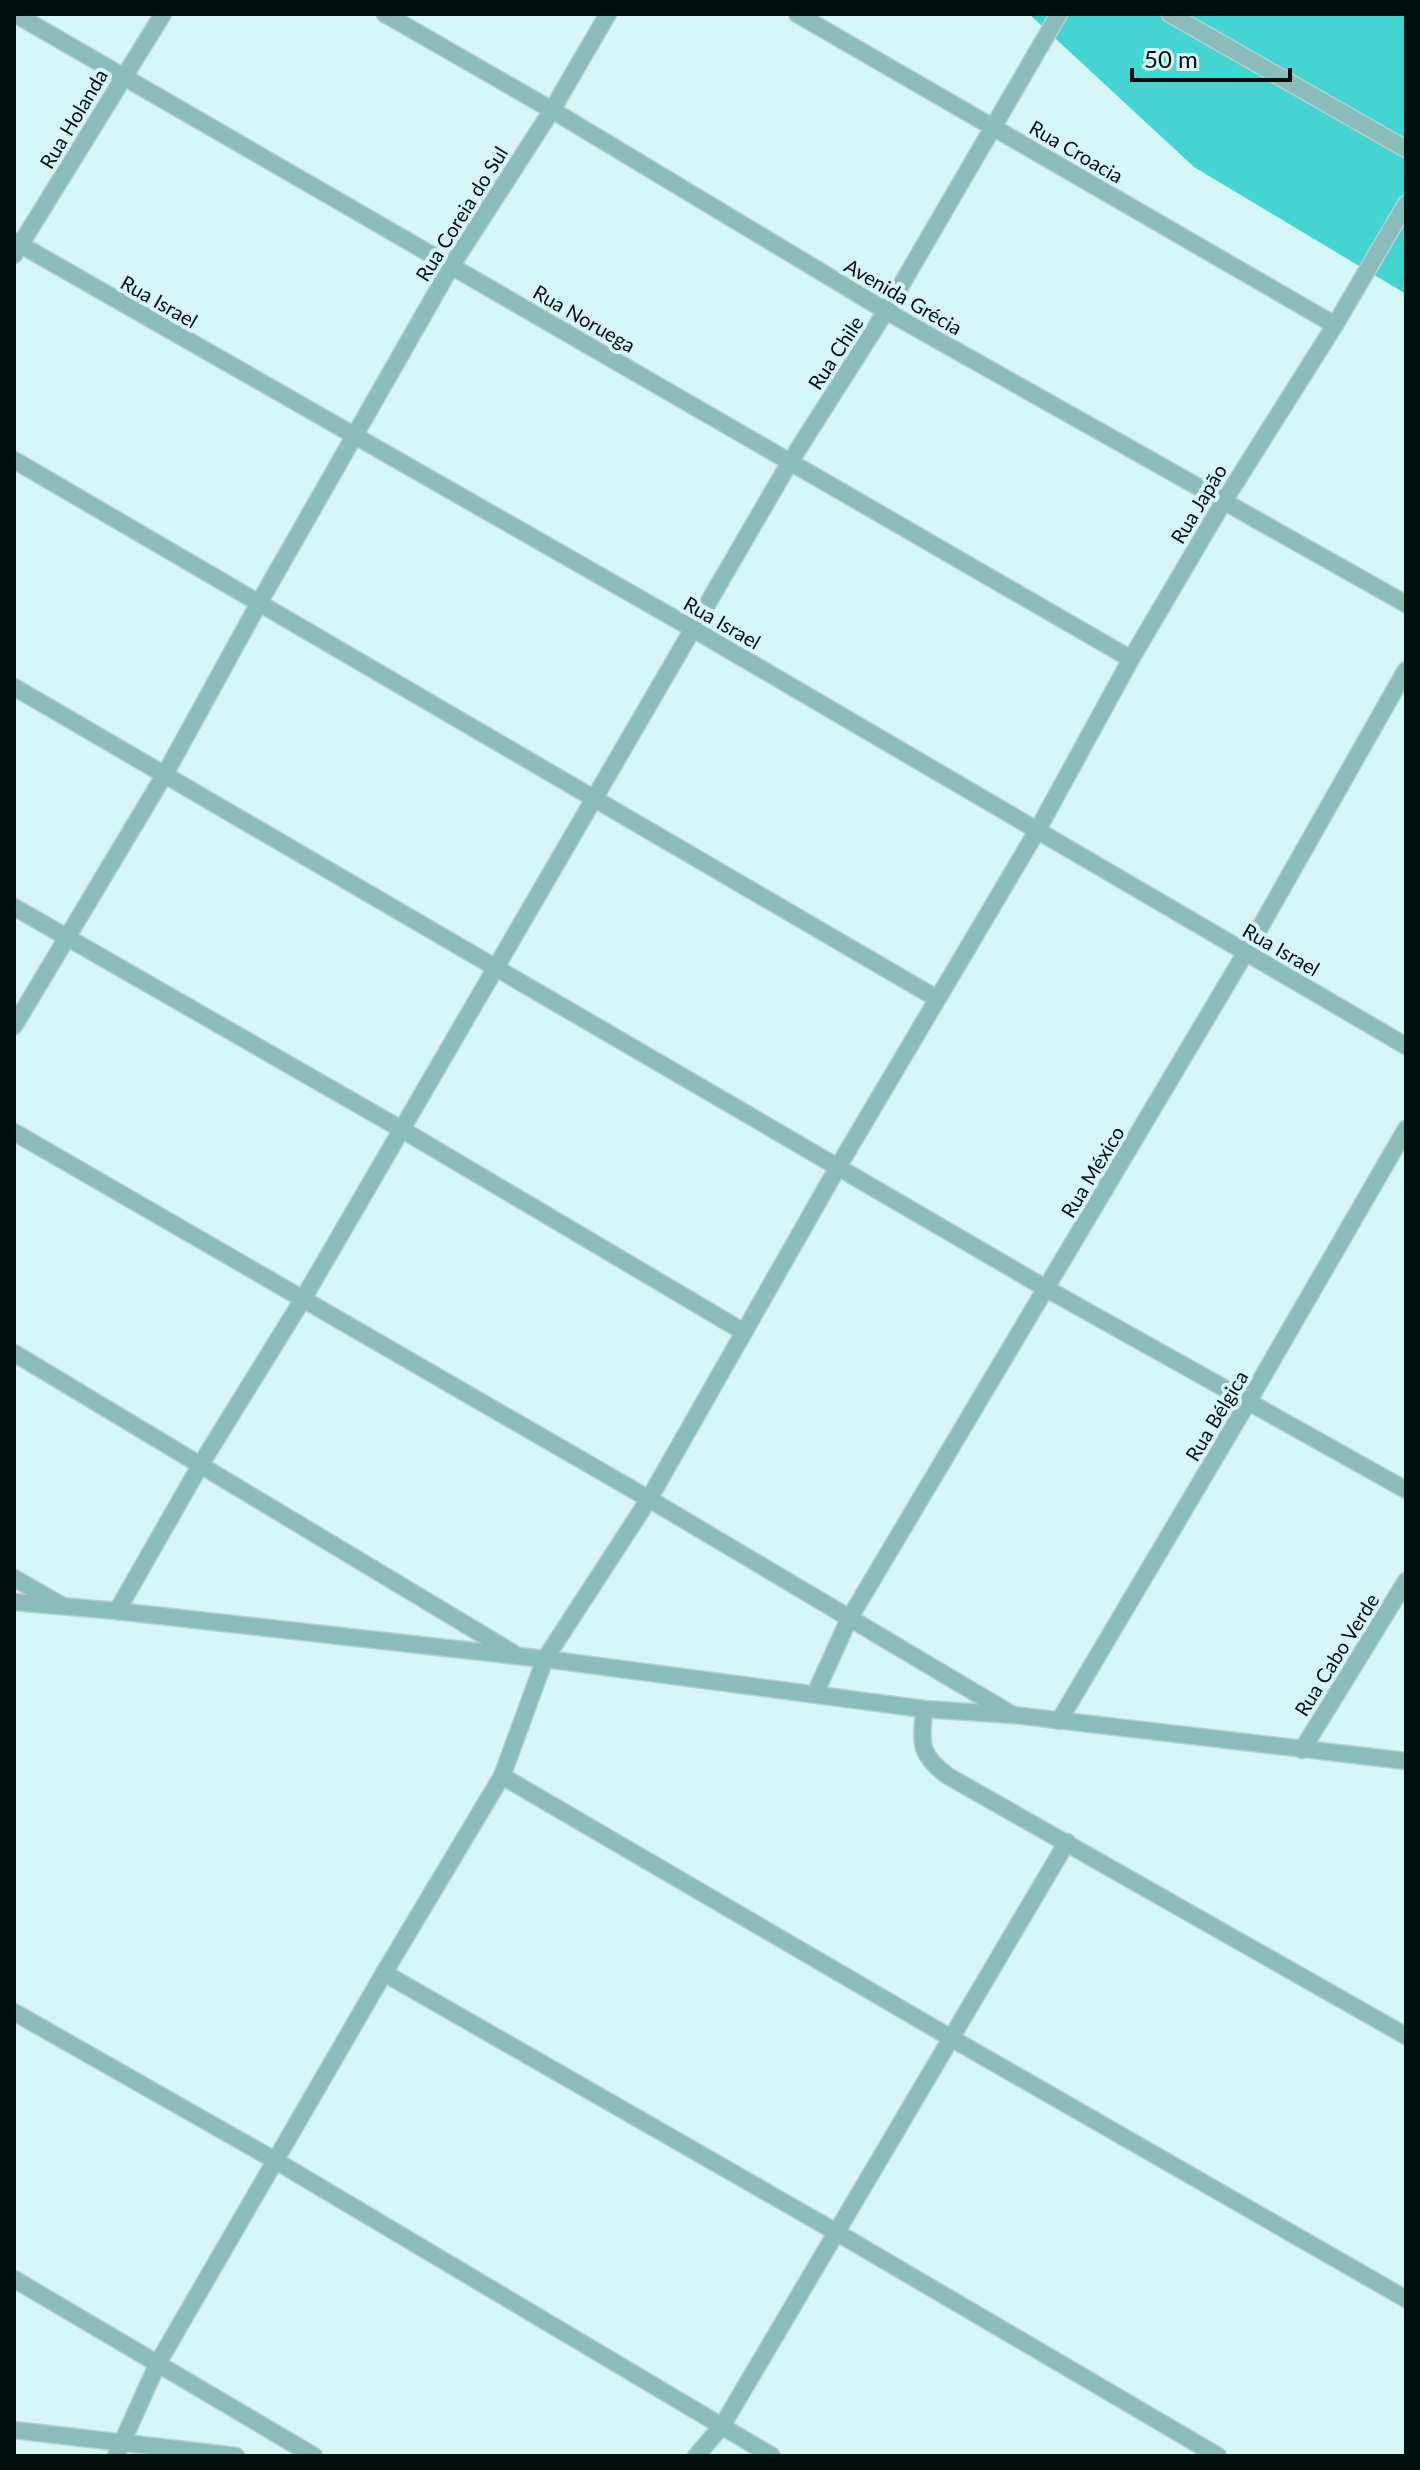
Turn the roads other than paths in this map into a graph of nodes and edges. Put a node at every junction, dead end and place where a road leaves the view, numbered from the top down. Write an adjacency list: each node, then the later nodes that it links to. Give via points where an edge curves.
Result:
1 (15, 14): 8 (street, Rua Noruega)
2 (163, 14): 8 (street, Rua Holanda)
3 (385, 14): 9 (street, Avenida Grécia)
4 (608, 14): 9 (street, Rua Coreia do Sul)
5 (797, 14): 10 (street, Rua Croacia)
6 (1059, 14): 10 (street, Rua Chile)
7 (1170, 14): 11 (street)
8 (123, 77): 13 (street, Rua Holanda); 14 (street, Rua Noruega)
9 (552, 110): 14 (street, Rua Coreia do Sul); 15 (street, Avenida Grécia)
10 (994, 128): 15 (street, Rua Chile); 16 (street, Rua Croacia)
11 (1406, 149)
12 (1406, 204): 16 (street, Rua Japão)
13 (16, 247): 17 (street, Rua Israel)
14 (452, 265): 17 (street, Rua Coreia do Sul); 19 (street, Rua Noruega)
15 (886, 311): 19 (street, Rua Chile); 20 (street, Avenida Grécia)
16 (1335, 325): 20 (street, Rua Japão)
17 (354, 437): 21 (street, Rua Coreia do Sul); 23 (street, Rua Israel)
18 (14, 460): 21 (street)
19 (790, 462): 23 (street, Rua Chile); 24 (street, Rua Noruega)
20 (1224, 501): 22 (street, Avenida Grécia); 24 (street, Rua Japão)
21 (259, 603): 27 (street, Rua Coreia do Sul); 28 (street)
22 (1406, 604)
23 (693, 629): 28 (street, Rua Chile); 29 (street, Rua Israel)
24 (1131, 659): 29 (street, Rua Japão)
25 (1406, 670): 32 (street, Rua México)
26 (14, 687): 27 (street)
27 (165, 774): 31 (street, Rua Coreia do Sul); 33 (street)
28 (594, 797): 33 (street, Rua Chile); 34 (street)
29 (1037, 831): 32 (street, Rua Israel); 34 (street, Rua Japão)
30 (14, 907): 31 (street)
31 (67, 938): 35 (street, Rua Coreia do Sul); 37 (street)
32 (1246, 952): 36 (street, Rua Israel); 41 (street, Rua México)
33 (494, 967): 37 (street, Rua Chile); 40 (street)
34 (936, 998): 40 (street, Rua Japão)
35 (14, 1026)
36 (1406, 1046)
37 (401, 1129): 42 (street, Rua Chile); 43 (street)
38 (1406, 1129): 45 (street, Rua Bélgica)
39 (14, 1132): 42 (street)
40 (838, 1167): 41 (street); 43 (street, Rua Japão)
41 (1047, 1289): 45 (street); 54 (street, Rua México)
42 (303, 1299): 46 (street, Rua Chile); 48 (street)
43 (744, 1332): 48 (street, Rua Japão)
44 (14, 1353): 46 (street)
45 (1248, 1402): 47 (street); 60 (street, Rua Bélgica)
46 (201, 1464): 53 (street, Rua Chile); 55 (street)
47 (1406, 1490)
48 (649, 1499): 54 (street); 56 (street, Rua Japão)
49 (14, 1578): 52 (street)
50 (1406, 1581): 61 (street, Rua Cabo Verde)
51 (14, 1602): 52 (street)
52 (65, 1608): 53 (street)
53 (117, 1611): 55 (street)
54 (849, 1619): 57 (street, Rua México); 59 (street)
55 (520, 1657): 56 (street)
56 (545, 1659): 57 (street); 63 (street, Rua Japão)
57 (815, 1694): 58 (street)
58 (924, 1709): 59 (street); 64 (street, via 923,1749 931,1764)
59 (1014, 1715): 60 (street)
60 (1059, 1721): 61 (street)
61 (1302, 1750): 62 (street)
62 (1406, 1761)
63 (502, 1776): 65 (street, Rua Japão); 68 (street)
64 (1067, 1842): 67 (street); 68 (street)
65 (384, 1973): 69 (street, Rua Japão); 70 (street)
66 (14, 2012): 69 (street)
67 (1406, 2036)
68 (951, 2038): 70 (street); 72 (street)
69 (276, 2161): 73 (street, Rua Japão); 74 (street)
70 (836, 2232): 74 (street); 81 (street)
71 (14, 2279): 73 (street)
72 (1406, 2299)
73 (158, 2363): 76 (street, Rua Japão); 78 (street)
74 (722, 2426): 79 (street); 80 (street)
75 (14, 2430): 76 (street)
76 (119, 2449): 77 (street)
77 (236, 2456)
78 (314, 2456)
79 (696, 2456)
80 (772, 2456)
81 (1218, 2456)

